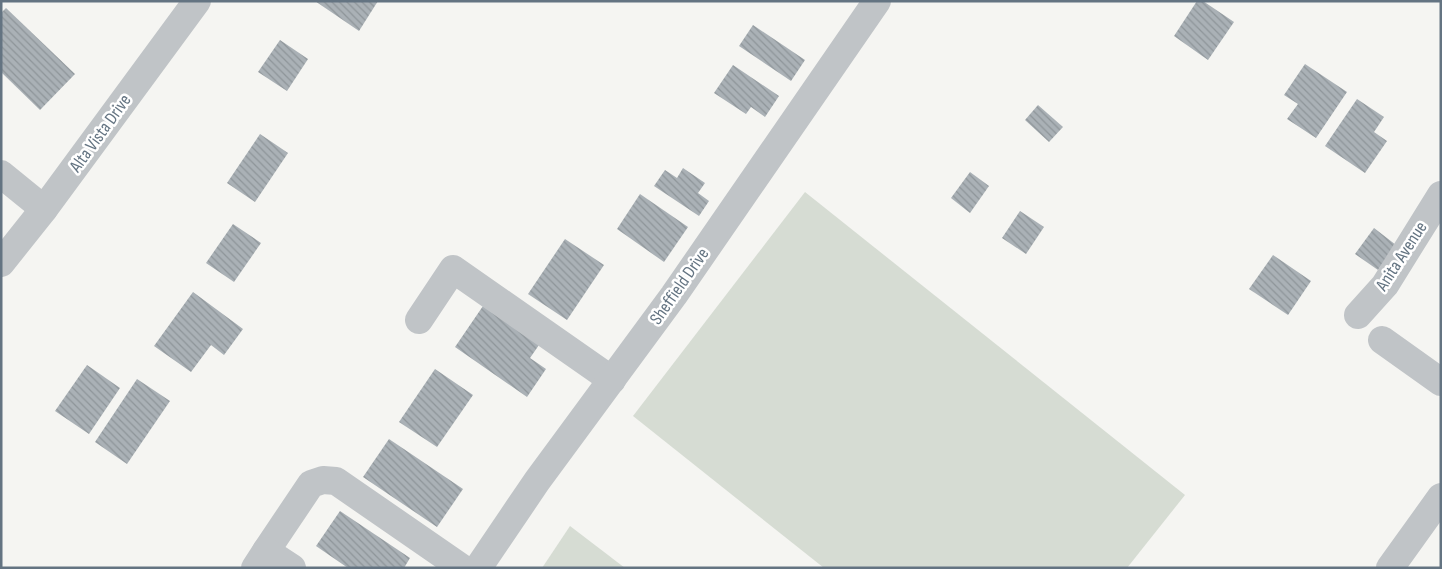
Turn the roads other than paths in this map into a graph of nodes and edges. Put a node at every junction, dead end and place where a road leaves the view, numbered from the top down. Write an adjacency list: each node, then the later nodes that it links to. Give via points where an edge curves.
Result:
1 (197, 1): 5 (street, Alta Vista Drive)
2 (877, 1): 10 (street, Sheffield Drive)
3 (1, 174): 5 (street)
4 (1441, 195): 7 (street, Anita Avenue, via 1385,285)
5 (44, 209): 6 (street, Alta Vista Drive)
6 (1, 263)
7 (1358, 315)
8 (419, 320): 10 (street, via 453,270)
9 (1382, 340): 11 (street)
10 (612, 380): 16 (street, Sheffield Drive)
11 (1441, 382)
12 (1441, 497): 17 (street)
13 (260, 559): 14 (street); 15 (street, via 311,484 323,480 336,481)
14 (292, 568)
15 (462, 568)
16 (478, 568)
17 (1390, 568)

